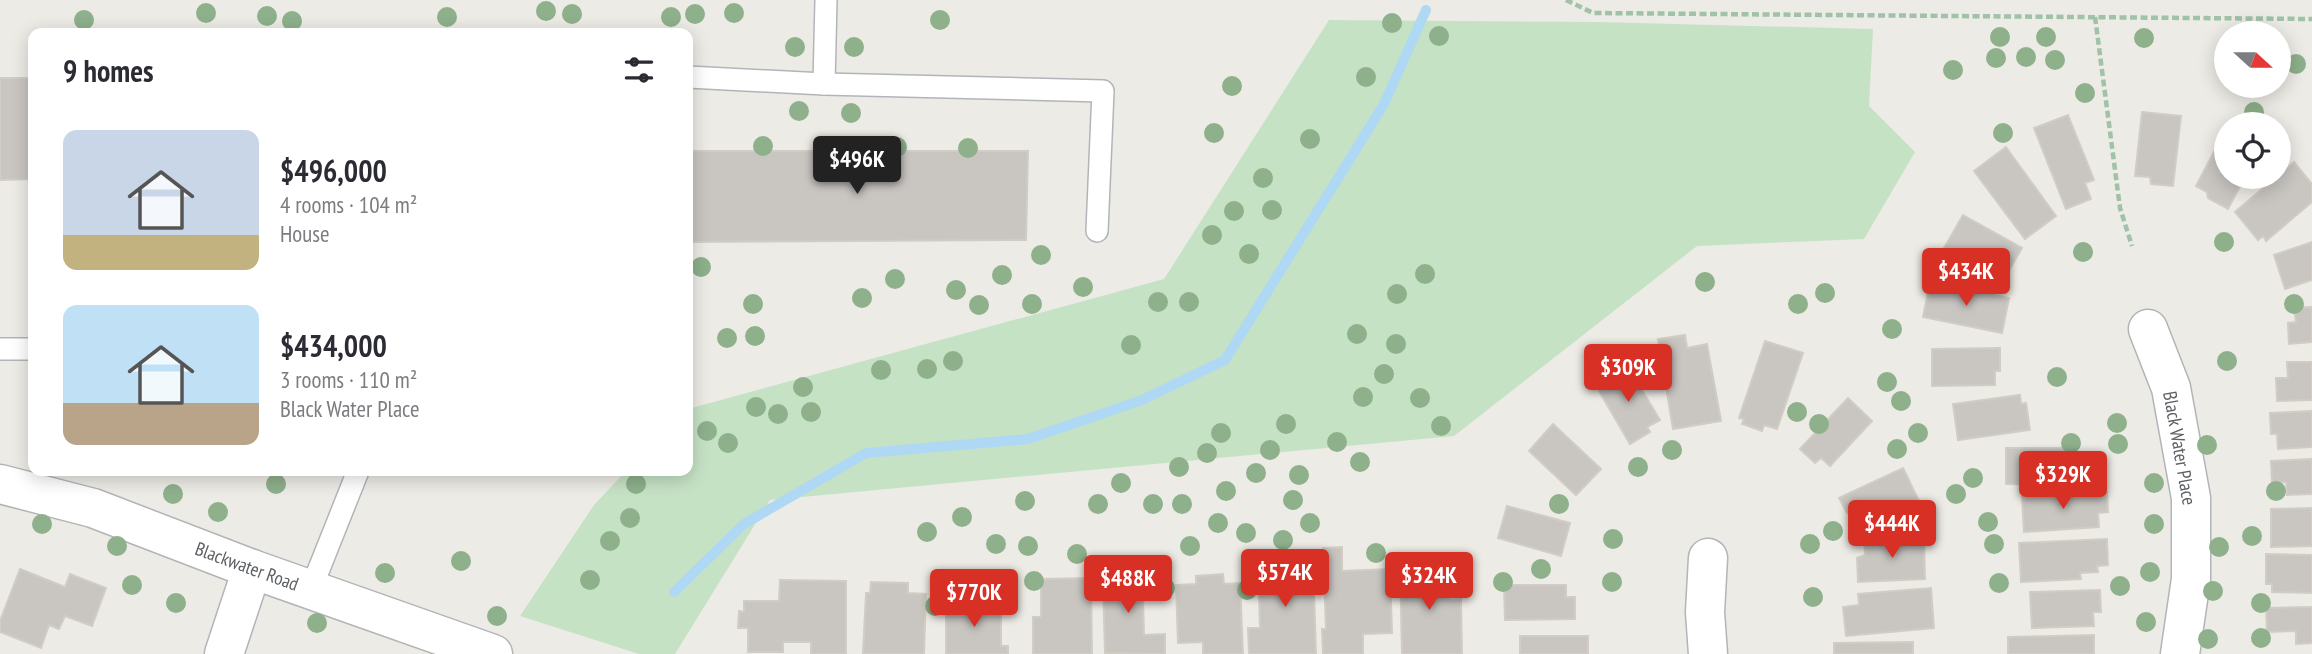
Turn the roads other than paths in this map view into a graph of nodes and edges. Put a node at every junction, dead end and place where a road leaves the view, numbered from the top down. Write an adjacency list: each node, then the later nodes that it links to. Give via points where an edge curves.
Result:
1 (826, 0): 3 (lane)
2 (693, 77): 3 (lane)
3 (824, 84): 4 (lane, via 1103,91)
4 (1097, 231)
5 (2147, 329): 16 (street, Black Water Place, via 2171,387 2191,498 2191,579)
6 (0, 349): 7 (lane)
7 (28, 349)
8 (356, 476): 12 (lane)
9 (0, 484): 11 (street, Blackwater Road, via 93,509)
10 (1707, 558): 15 (street)
11 (252, 569): 12 (street, Blackwater Road); 13 (street)
12 (311, 589): 14 (street, Blackwater Road)
13 (224, 654)
14 (493, 654)
15 (1707, 654)
16 (2180, 654)

